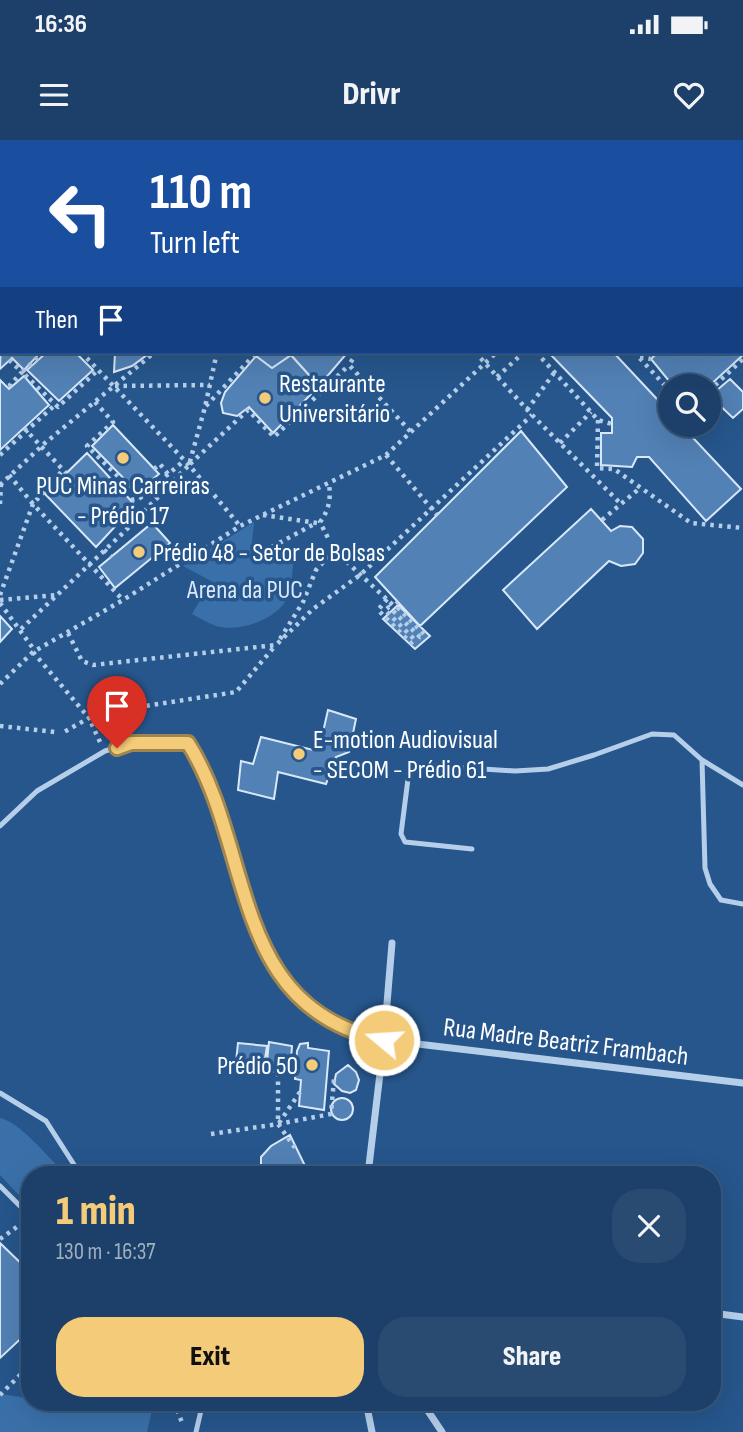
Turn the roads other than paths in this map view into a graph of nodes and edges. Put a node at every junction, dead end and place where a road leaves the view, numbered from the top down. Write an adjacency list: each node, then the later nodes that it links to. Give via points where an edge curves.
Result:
1 (702, 760): 2 (lane); 4 (lane, via 674,735 652,734 548,769 420,765 409,771 401,834 405,842); 5 (lane, via 707,876 721,900)
2 (743, 785)
3 (0, 825): 7 (lane, via 37,791 105,751 131,743 188,743 212,794 251,915 274,967 288,987 326,1018)
4 (472, 849)
5 (743, 904)
6 (392, 943): 7 (street)
7 (384, 1040): 8 (street, Rua Madre Beatriz Frambach); 11 (street)
8 (743, 1083)
9 (0, 1093): 10 (lane, via 46,1121)
10 (75, 1166)
11 (369, 1166)
12 (0, 1186): 13 (lane)
13 (21, 1208)
14 (721, 1314): 15 (street)
15 (743, 1317)
16 (201, 1411): 19 (lane)
17 (368, 1411): 20 (street)
18 (428, 1411): 21 (street)
19 (196, 1432)
20 (372, 1432)
21 (442, 1432)

